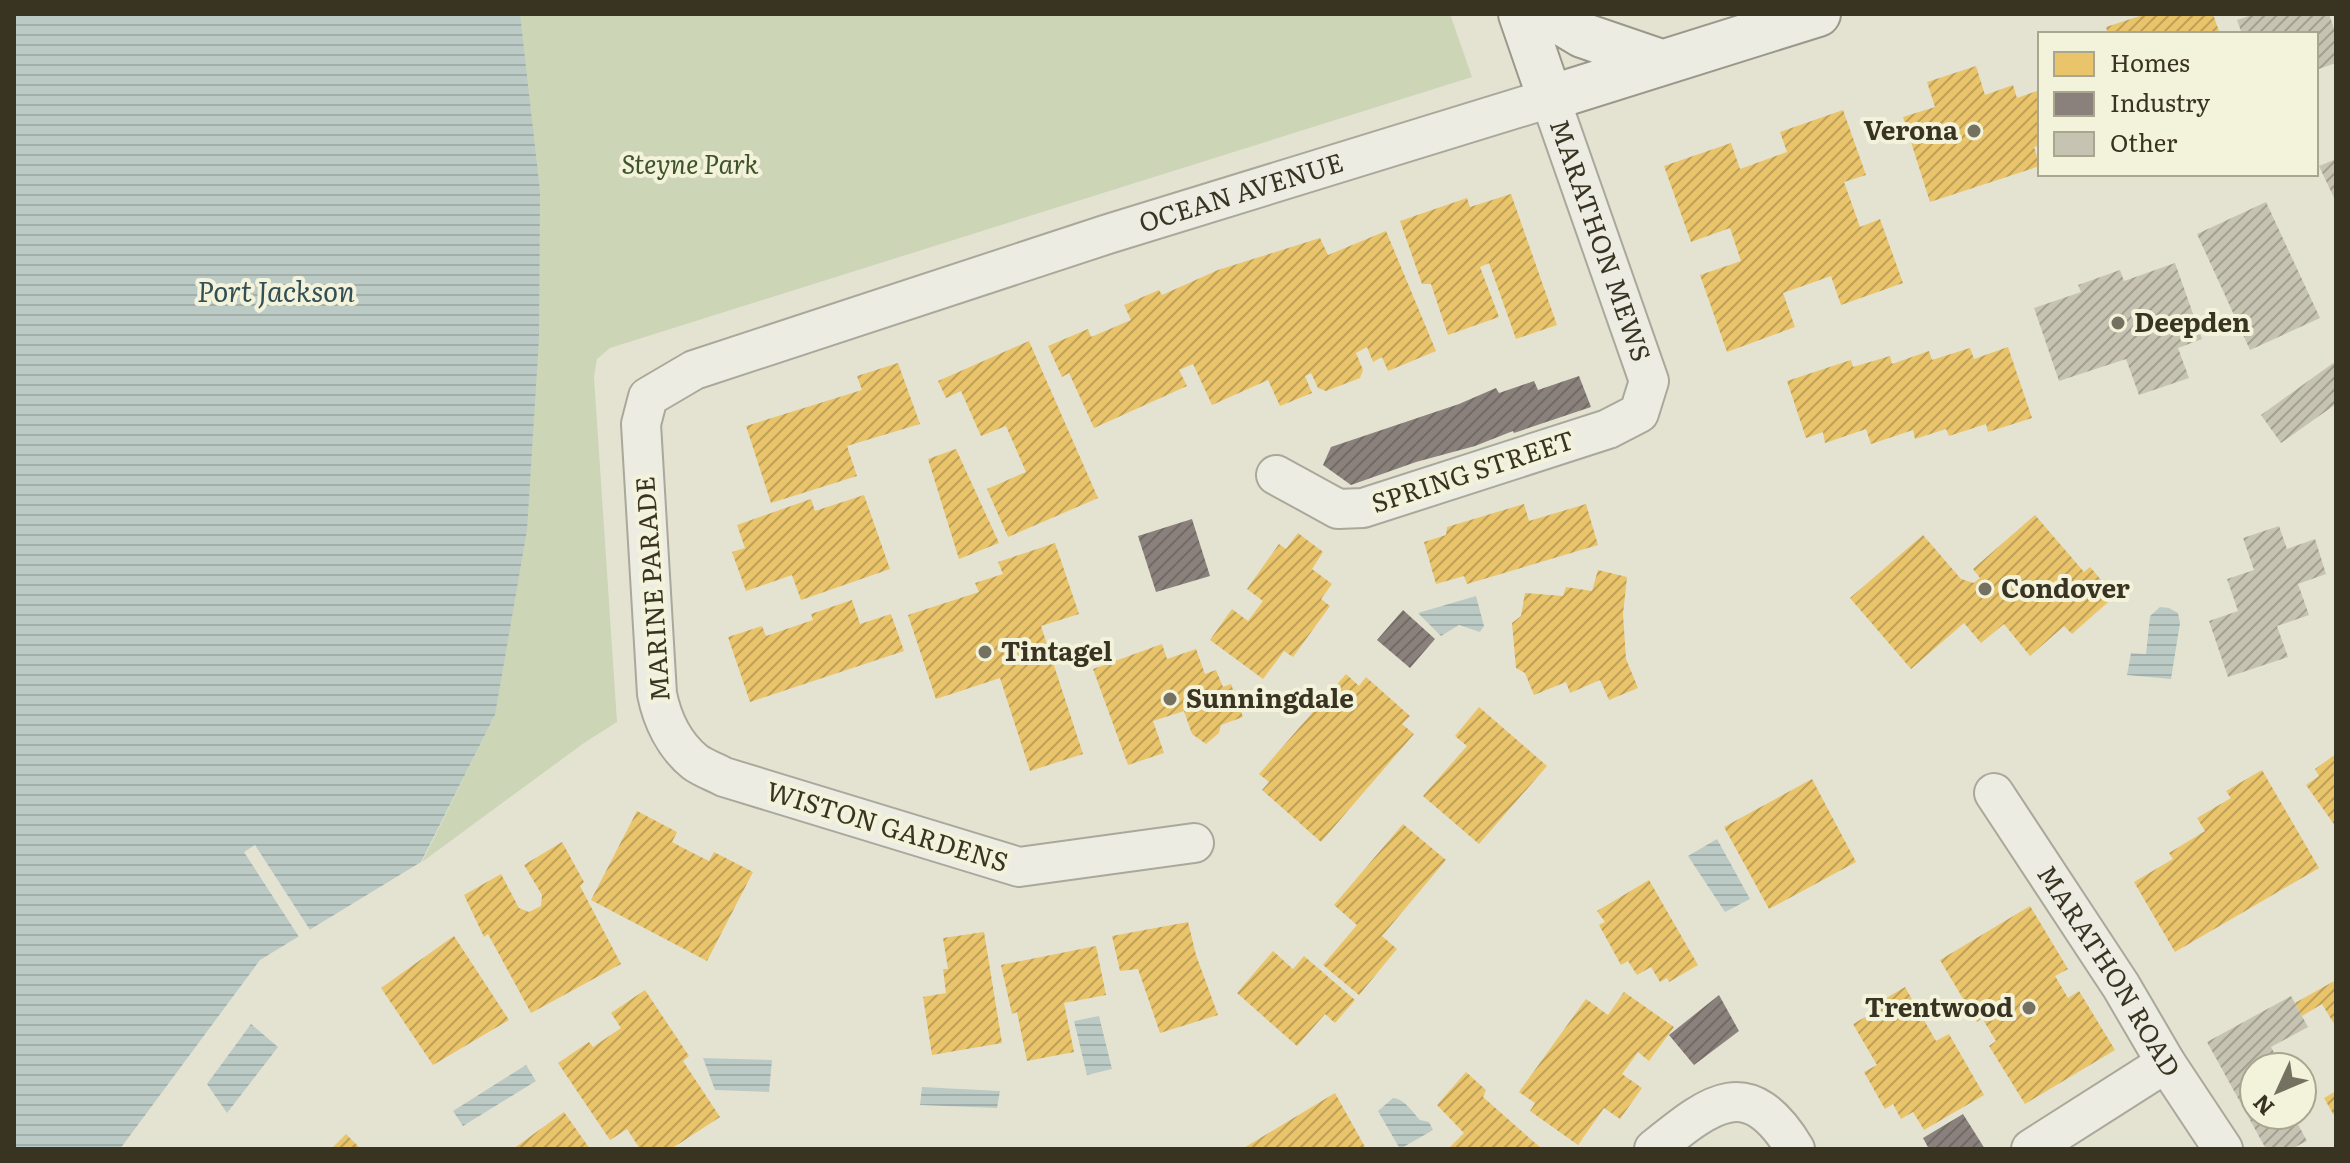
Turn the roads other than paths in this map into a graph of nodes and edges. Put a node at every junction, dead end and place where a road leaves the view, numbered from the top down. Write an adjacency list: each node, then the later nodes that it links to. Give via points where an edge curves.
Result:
1 (1521, 14): 5 (street)
2 (1547, 14): 4 (street, via 1592,39)
3 (1818, 14): 4 (street, OCEAN AVENUE)
4 (1661, 62): 5 (street, OCEAN AVENUE)
5 (1550, 98): 6 (street, MARATHON MEWS); 7 (street, OCEAN AVENUE, via 1108,234 694,370)
6 (1649, 381): 8 (street, SPRING STREET, via 1639,413 1608,429 1363,508 1338,509)
7 (668, 384): 9 (street, MARINE PARADE, via 648,397 641,424 657,694 677,741 694,762)
8 (1276, 475)
9 (724, 777): 11 (street, WISTON GARDENS, via 1019,867)
10 (1994, 793): 12 (street, MARATHON ROAD)
11 (1194, 843)
12 (2166, 1063): 15 (street); 16 (street, MARATHON ROAD)
13 (1654, 1149): 14 (street, via 1691,1119 1733,1102 1768,1112)
14 (1795, 1149)
15 (2031, 1149)
16 (2223, 1149)

